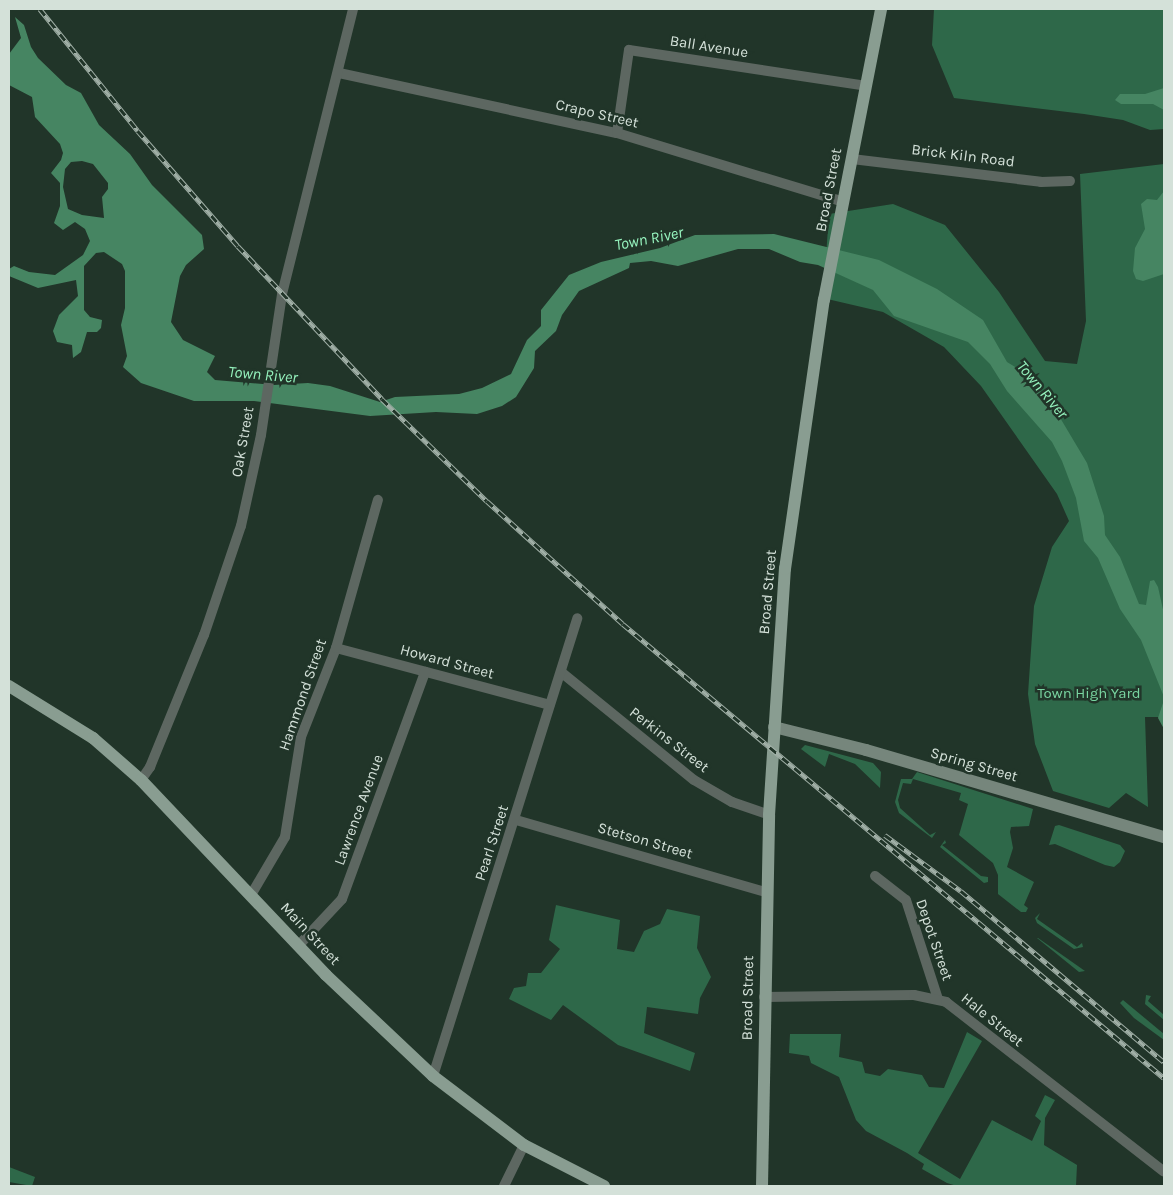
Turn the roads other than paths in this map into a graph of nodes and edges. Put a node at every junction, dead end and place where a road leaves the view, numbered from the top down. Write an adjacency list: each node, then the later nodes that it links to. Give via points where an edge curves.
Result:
1 (353, 9): 3 (street, Oak Street)
2 (882, 9): 4 (main road, Broad Street)
3 (339, 73): 5 (street, Crapo Street); 17 (street, Oak Street, via 282,294 265,406 241,526 204,635 150,767)
4 (866, 86): 5 (street, Ball Avenue, via 629,50); 6 (main road, Broad Street)
5 (617, 133): 8 (street, Crapo Street)
6 (852, 159): 7 (street, Brick Kiln Road, via 1041,182); 8 (main road, Broad Street)
7 (1070, 181)
8 (844, 202): 16 (main road, Broad Street, via 828,280 792,509)
9 (378, 500): 11 (street, Hammond Street)
10 (577, 618): 13 (street, Pearl Street)
11 (336, 648): 12 (street, Howard Street); 23 (street, Hammond Street, via 301,737 285,837)
12 (425, 672): 15 (street, Howard Street); 24 (street, Lawrence Avenue, via 342,899)
13 (561, 672): 15 (street, Pearl Street); 18 (street, Perkins Street, via 694,780 725,798)
14 (9, 686): 17 (main road, Main Street, via 93,738)
15 (550, 705): 19 (street, Pearl Street)
16 (774, 727): 18 (main road, Broad Street); 20 (street, Spring Street)
17 (141, 780): 23 (main road, Main Street)
18 (769, 815): 22 (main road, Broad Street)
19 (516, 820): 22 (street, Stetson Street); 27 (street, Pearl Street)
20 (1164, 837)
21 (874, 876): 26 (street, Depot Street, via 906,900)
22 (766, 892): 25 (main road, Broad Street)
23 (251, 896): 24 (main road, Main Street)
24 (299, 945): 27 (main road, Main Street)
25 (764, 998): 26 (street, Hale Street, via 914,995); 32 (main road, Broad Street)
26 (938, 999): 29 (street, Hale Street)
27 (432, 1076): 28 (main road, Main Street)
28 (524, 1145): 30 (street); 31 (main road, Main Street)
29 (1164, 1172)
30 (504, 1186)
31 (604, 1186)
32 (762, 1186)

